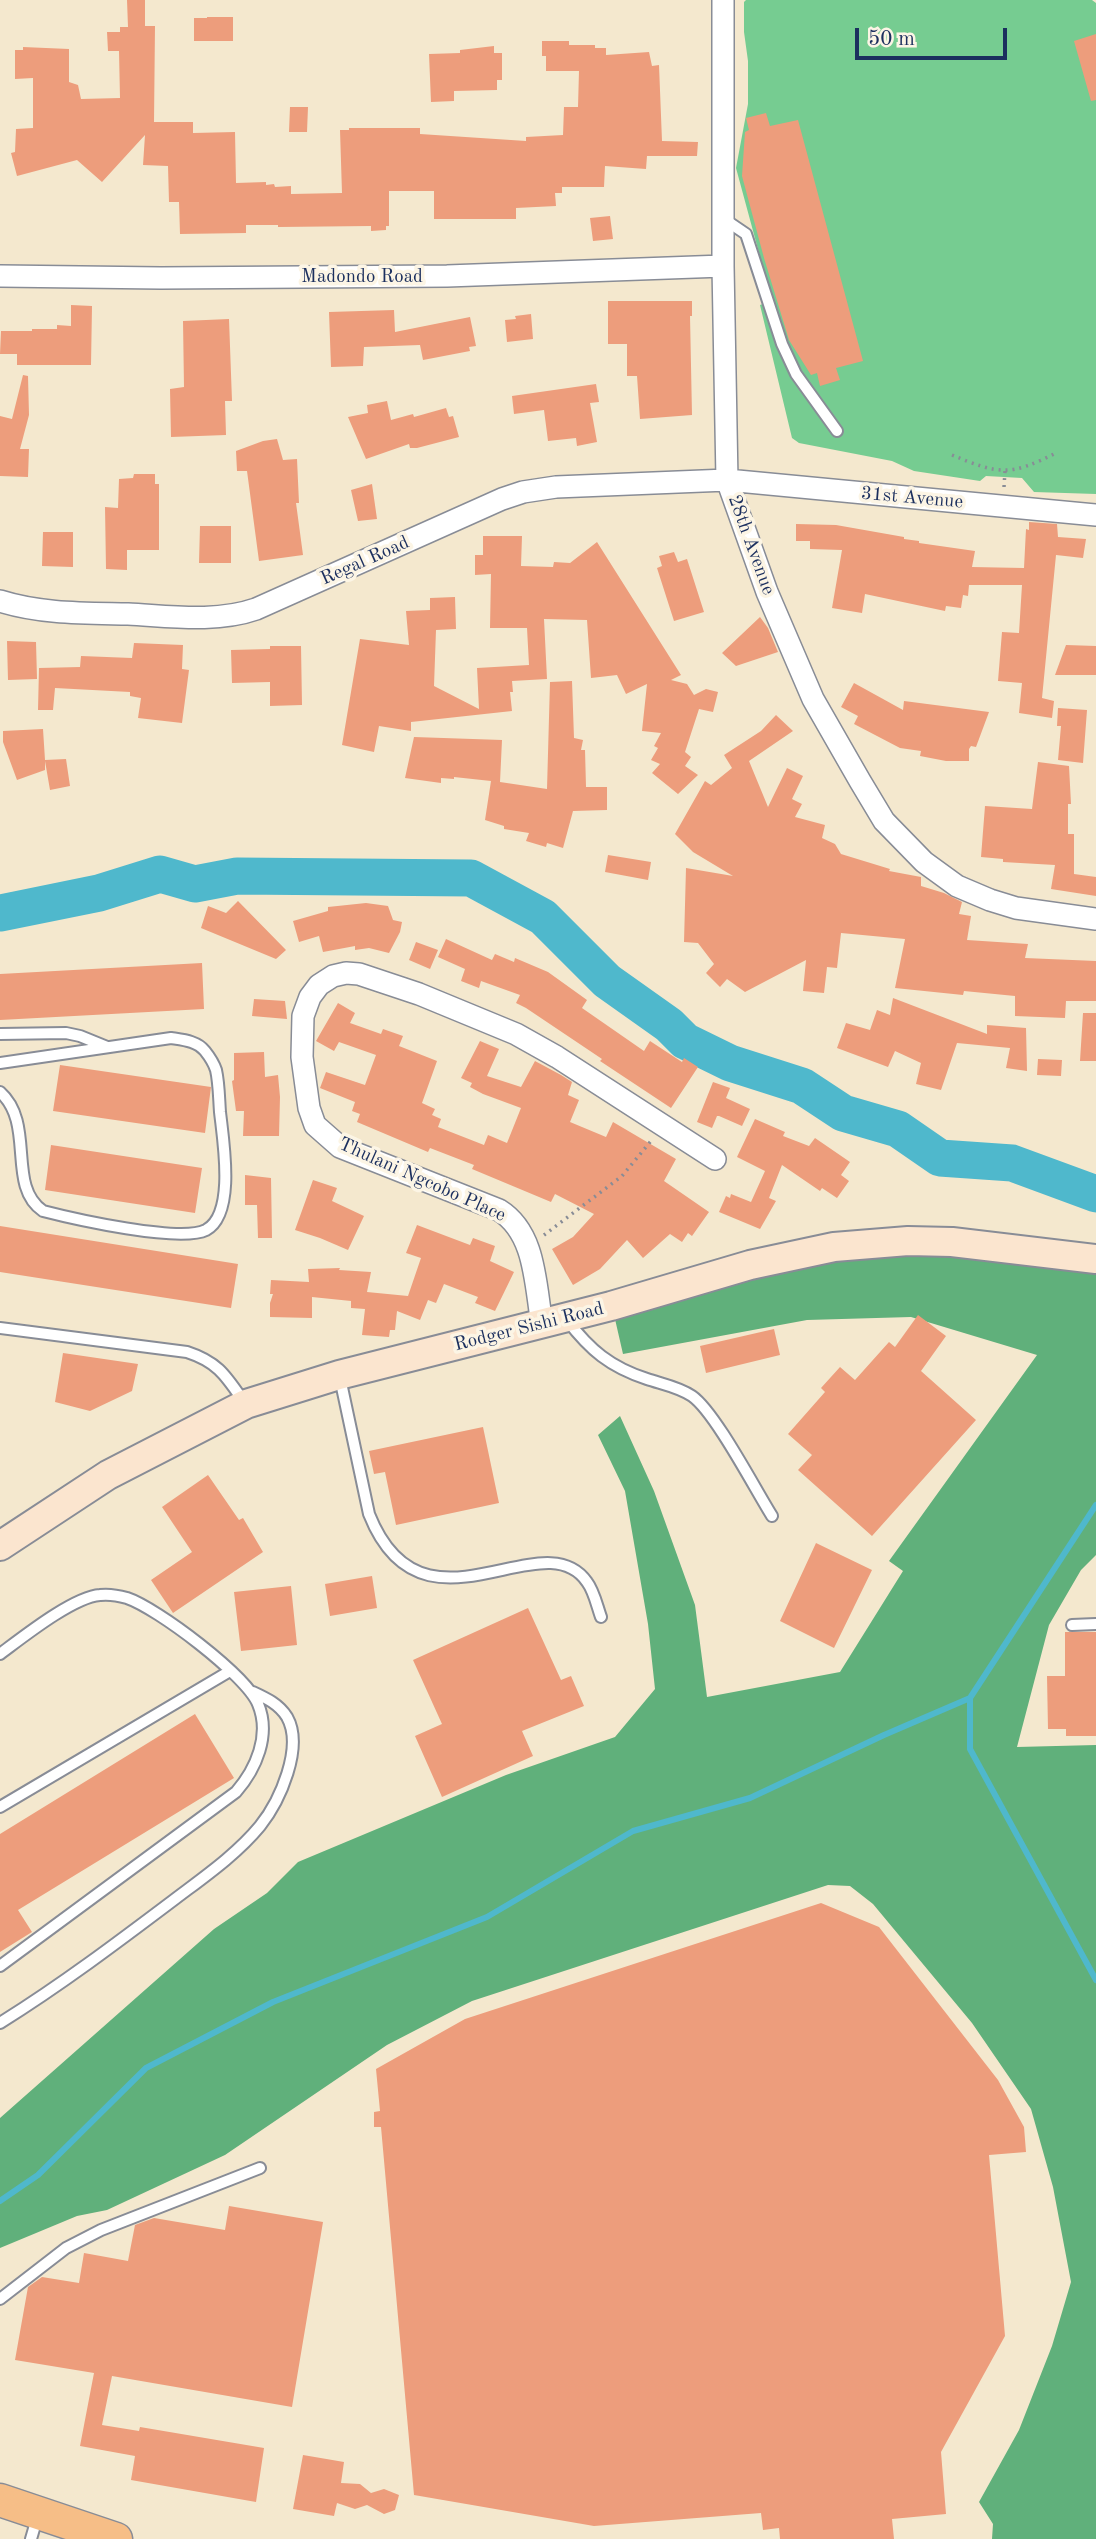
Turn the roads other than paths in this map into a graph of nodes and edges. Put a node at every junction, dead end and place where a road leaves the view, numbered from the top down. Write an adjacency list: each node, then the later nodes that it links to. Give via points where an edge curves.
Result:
1 (723, 0): 2 (street, 28th Avenue)
2 (724, 219): 3 (street, 28th Avenue); 5 (lane, via 746,234 782,344 796,374)
3 (723, 266): 4 (street, Madondo Road, via 447,276); 6 (street, 28th Avenue)
4 (0, 276)
5 (837, 431)
6 (727, 480): 7 (street, 31st Avenue); 8 (street, Regal Road, via 523,492 237,615 45,611); 9 (street, 28th Avenue, via 767,592 813,699 884,821 924,862 957,886 1016,908)
7 (1096, 515)
8 (0, 601)
9 (1096, 919)
10 (0, 1034): 11 (lane, via 66,1033)
11 (107, 1047): 12 (lane); 13 (lane, via 172,1038 190,1041 204,1049 216,1068 226,1174 223,1201 209,1229 168,1234 35,1206 23,1173 18,1117)
12 (0, 1063)
13 (0, 1092)
14 (715, 1159): 16 (street, Thulani Ngcobo Place, via 516,1034 359,974 333,976 319,985 303,1016 302,1057 315,1125 340,1147 511,1218 521,1230)
15 (1096, 1259): 16 (street, Rodger Sishi Road, via 952,1242 863,1243 750,1265)
16 (554, 1321): 18 (street, Rodger Sishi Road); 20 (lane, via 597,1355 699,1402)
17 (0, 1328): 19 (lane, via 187,1352 206,1358 222,1371)
18 (339, 1375): 19 (street, Rodger Sishi Road); 22 (lane, via 369,1514 388,1551 433,1577 463,1579 541,1562 572,1568 587,1581)
19 (246, 1404): 21 (street, Rodger Sishi Road, via 108,1475)
20 (772, 1516)
21 (0, 1546)
22 (601, 1617)
23 (1096, 1624): 24 (lane)
24 (1072, 1625)
25 (0, 1654): 26 (lane, via 83,1599 101,1595 126,1598 167,1619)
26 (230, 1671): 27 (lane); 28 (lane)
27 (249, 1690): 29 (lane, via 262,1720 261,1743 256,1763 236,1793); 30 (lane, via 275,1703 287,1717 293,1736 285,1781 260,1825 214,1869 138,1927)
28 (0, 1807)
29 (0, 1966)
30 (0, 2023)
31 (260, 2168): 32 (lane, via 101,2230 66,2248)
32 (0, 2299)
33 (0, 2500): 34 (main road)
34 (35, 2526): 35 (main road)
35 (116, 2539)

